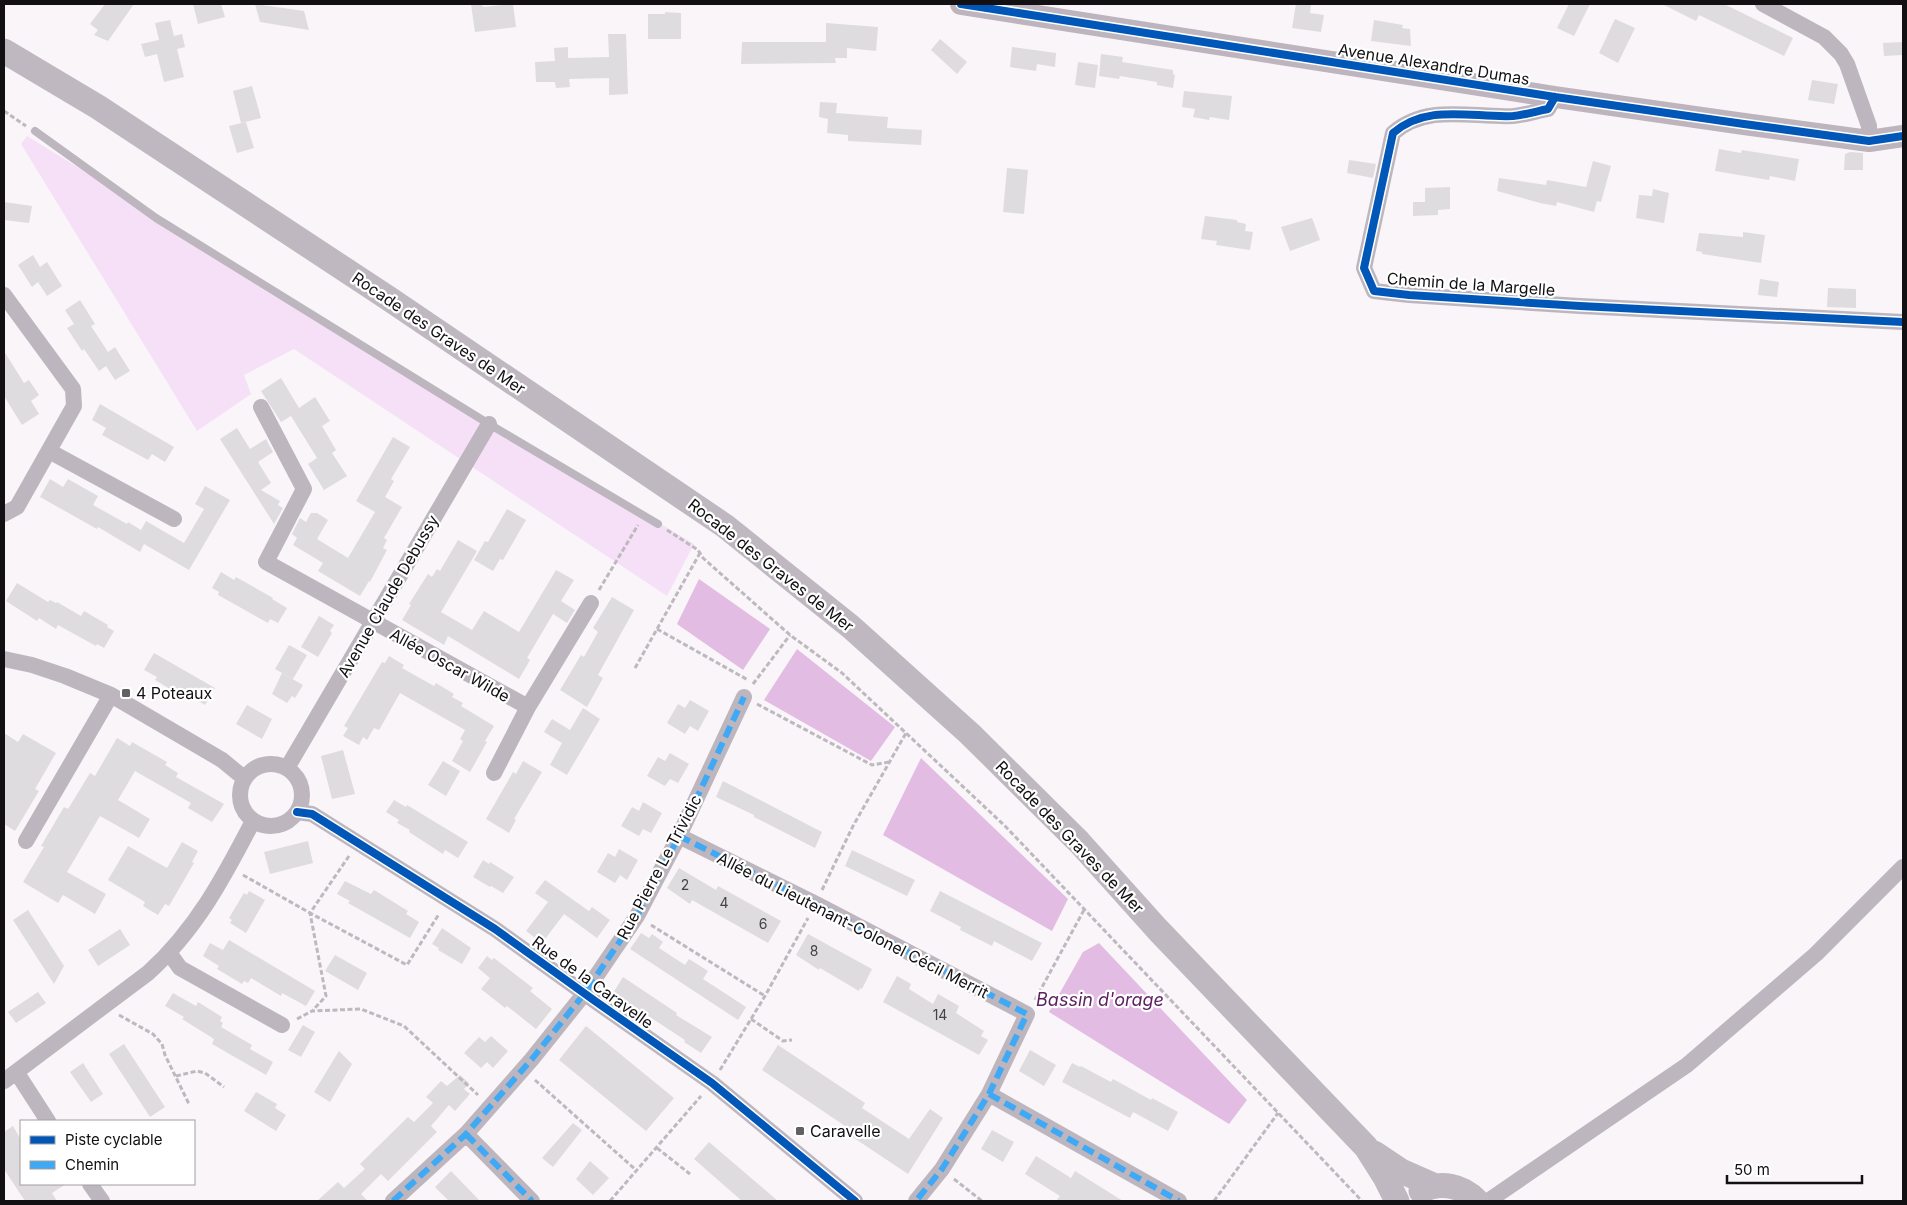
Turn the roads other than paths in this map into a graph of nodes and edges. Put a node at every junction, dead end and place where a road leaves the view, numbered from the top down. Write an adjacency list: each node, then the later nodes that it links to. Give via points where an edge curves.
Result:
1 (961, 4): 4 (street, Avenue Alexandre Dumas)
2 (1763, 4): 7 (street, via 1824,38 1840,54 1847,64 1869,126)
3 (4, 51): 37 (main road, Rocade des Graves de Mer, via 98,107 388,298 725,526 852,627 970,734 1079,842 1158,930)
4 (1555, 97): 7 (street, Avenue Alexandre Dumas); 9 (street, Chemin de la Margelle, via 1548,109 1514,116 1444,113 1404,123 1393,133 1364,268 1374,291 1580,306)
5 (35, 132): 11 (lane, via 156,218)
6 (1903, 136): 7 (street, Avenue Alexandre Dumas)
7 (1869, 142)
8 (4, 295): 12 (street, via 73,389 74,406)
9 (1903, 322)
10 (261, 408): 17 (street, Allée Oscar Wilde, via 304,489 266,562)
11 (489, 424): 15 (lane); 17 (street, Avenue Claude Debussy)
12 (49, 451): 13 (street, via 17,506); 14 (street)
13 (4, 514)
14 (174, 519)
15 (658, 524)
16 (591, 603): 21 (street, Allée Oscar Wilde)
17 (372, 622): 21 (street, Allée Oscar Wilde); 22 (street, Avenue Claude Debussy)
18 (4, 659): 20 (street, via 40,667)
19 (749, 690): 27 (street, Rue Pierre Le Trividic)
20 (111, 695): 24 (street, via 222,760); 28 (street)
21 (528, 707): 23 (street, Allée Oscar Wilde)
22 (287, 768): 24 (street, via 278,764 259,766); 25 (street, via 300,782 302,797)
23 (494, 773)
24 (244, 778): 26 (street, via 239,796 241,806)
25 (297, 812): 26 (street, via 282,824 262,825); 31 (street, Rue de la Caravelle, via 312,814 496,929)
26 (253, 821): 30 (street, via 230,868)
27 (679, 836): 31 (street, Rue Pierre Le Trividic, via 637,916); 34 (street, Allée du Lieutenant-Colonel Cécil Merrit, via 1027,1014)
28 (26, 841)
29 (1903, 867): 49 (street, via 1816,954 1687,1064)
30 (170, 954): 32 (street, via 180,968); 33 (street)
31 (584, 994): 36 (street, Rue Pierre Le Trividic); 43 (street, Rue de la Caravelle, via 712,1083)
32 (282, 1025)
33 (10, 1077): 35 (street)
34 (989, 1094): 44 (street, via 942,1169); 45 (street)
35 (47, 1120)
36 (466, 1134): 41 (street, Rue Pierre Le Trividic); 42 (street)
37 (1366, 1147): 39 (main road, Rocade des Graves de Mer, via 1401,1171); 46 (main road, Rocade des Graves de Mer)
38 (91, 1185): 40 (street)
39 (1435, 1186): 47 (main road, via 1415,1193); 48 (main road, via 1458,1187)
40 (102, 1201)
41 (393, 1201)
42 (532, 1201)
43 (855, 1201)
44 (916, 1201)
45 (1179, 1201)
46 (1397, 1201)
47 (1408, 1201)
48 (1477, 1201)
49 (1488, 1201)

